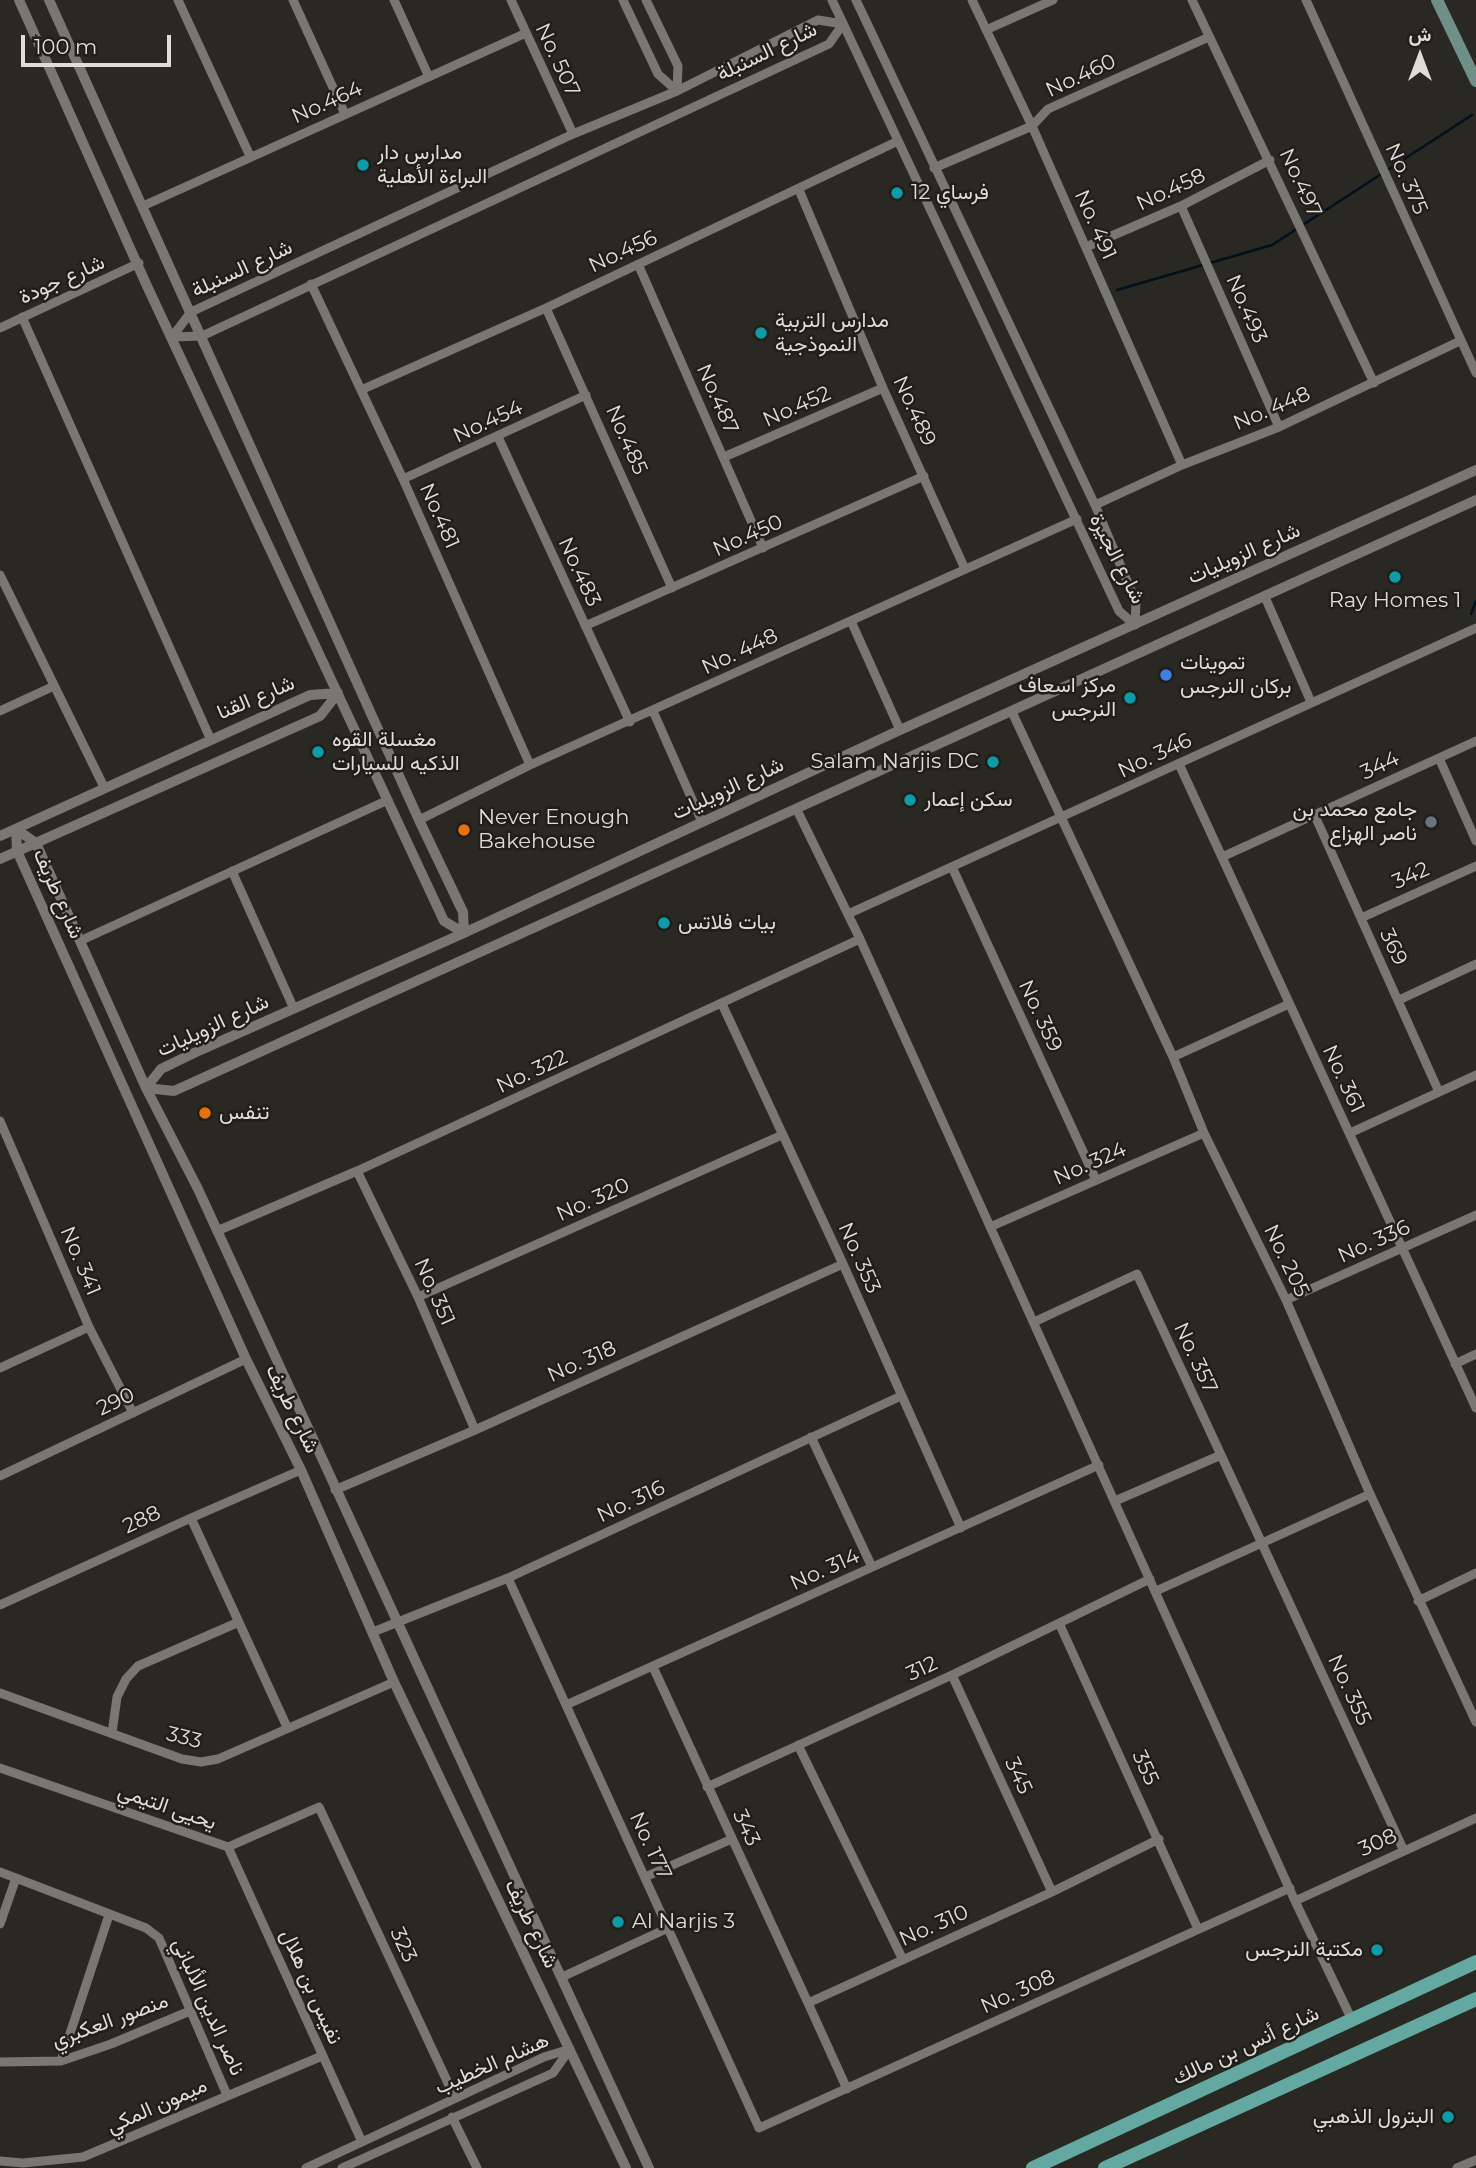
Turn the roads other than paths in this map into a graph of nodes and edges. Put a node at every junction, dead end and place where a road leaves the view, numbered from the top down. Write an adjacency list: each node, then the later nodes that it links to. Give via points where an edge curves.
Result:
1 (19, 0): 34 (street)
2 (49, 0): 31 (street)
3 (178, 0): 27 (street)
4 (293, 0): 23 (street)
5 (394, 0): 20 (street)
6 (510, 0): 18 (street, No. 507)
7 (623, 0): 22 (street, via 658,74)
8 (646, 0): 22 (street, via 678,66)
9 (832, 0): 16 (street, شارع الجيرة)
10 (856, 0): 29 (street, شارع الجيرة)
11 (972, 0): 17 (street, No. 491)
12 (1053, 0): 17 (street)
13 (1192, 0): 19 (street, No.497)
14 (1306, 0): 43 (street, No. 375)
15 (1437, 0): 21 (main road)
16 (843, 24): 22 (street, شارع السنبلة, via 818,20); 26 (street, شارع الجيرة); 36 (street, شارع السنبلة, via 829,44)
17 (986, 30): 24 (street, No. 491)
18 (526, 33): 20 (street, No.464); 25 (street, No. 507)
19 (1209, 37): 24 (street, No.460, via 1048,109); 28 (street, No.497)
20 (429, 77): 23 (street, No.464)
21 (1476, 81)
22 (677, 91): 25 (street, شارع السنبلة)
23 (345, 114): 27 (street, No.464)
24 (1032, 126): 29 (street, No.460); 33 (street, No. 491)
25 (573, 134): 38 (street, شارع السنبلة)
26 (898, 141): 30 (street, No.456); 58 (street, شارع الجيرة)
27 (250, 156): 31 (street, No.464)
28 (1270, 160): 32 (street, No.458); 45 (street, No.497)
29 (934, 168): 57 (street, شارع الجيرة)
30 (799, 190): 35 (street, No.456); 46 (street, No.489)
31 (143, 206): 38 (street)
32 (1181, 206): 33 (street, No.458); 49 (street, No.493)
33 (1086, 247): 52 (street, No. 491)
34 (139, 263): 39 (street, شارع جودة); 42 (street)
35 (638, 264): 37 (street, No.456); 51 (street, No.487)
36 (311, 284): 41 (street, شارع السنبلة); 47 (street, No.481)
37 (546, 308): 47 (street, No.456); 48 (street, No.485)
38 (191, 312): 41 (street); 42 (street, شارع السنبلة)
39 (22, 317): 40 (street, شارع جودة); 76 (street)
40 (0, 328)
41 (202, 336): 42 (street, شارع السنبلة); 86 (street)
42 (172, 337): 69 (street)
43 (1460, 341): 44 (street, No. 375); 45 (street, No. 448)
44 (1476, 373)
45 (1374, 383): 49 (street, No. 448)
46 (883, 388): 51 (street, No.452); 54 (street, No.489)
47 (361, 390): 55 (street, No.481)
48 (586, 395): 50 (street, No.454); 62 (street, No.485)
49 (1279, 427): 52 (street, No. 448)
50 (498, 437): 55 (street, No.454); 66 (street, No.483)
51 (724, 457): 59 (street, No.487)
52 (1182, 465): 57 (street, No. 448)
53 (1476, 470): 65 (street, شارع الزويليات)
54 (924, 476): 59 (street, No.450); 60 (street, No.489)
55 (404, 479): 80 (street, No.481)
56 (1476, 500): 63 (street, شارع الزويليات)
57 (1095, 505): 65 (street, شارع الجيرة, via 1136,602)
58 (1077, 519): 60 (street, No. 448); 65 (street, شارع الجيرة, via 1119,611)
59 (763, 548): 62 (street, No.450)
60 (965, 569): 64 (street, No. 448)
61 (1, 582): 68 (street)
62 (672, 588): 66 (street, No.450)
63 (1265, 597): 70 (street); 73 (street, شارع الزويليات)
64 (851, 621): 72 (street, No. 448); 75 (street)
65 (1135, 625): 75 (street, شارع الزويليات)
66 (585, 626): 74 (street, No.483)
67 (1476, 628): 70 (street, No. 346)
68 (54, 686): 71 (street); 81 (street)
69 (338, 692): 76 (street, شارع القنا, via 310,695); 82 (street); 91 (street, شارع القنا, via 320,716)
70 (1311, 702): 79 (street, No. 346)
71 (0, 710)
72 (653, 711): 74 (street, No. 448); 87 (street)
73 (1012, 712): 83 (street, شارع الزويليات); 85 (street, No. 205)
74 (630, 722): 80 (street, No. 448)
75 (900, 730): 87 (street, شارع الزويليات)
76 (210, 738): 81 (street, شارع القنا)
77 (1476, 741): 78 (street, 344)
78 (1439, 758): 84 (street, 344); 90 (street)
79 (1179, 764): 85 (street, No. 346); 93 (street, No. 361)
80 (530, 765): 86 (street, No. 448)
81 (104, 787): 88 (street, شارع القنا)
82 (388, 800): 97 (street); 100 (street, via 444,921)
83 (797, 810): 98 (street); 110 (street, شارع الزويليات, via 174,1091)
84 (1315, 816): 93 (street, 344); 99 (street, 369)
85 (1062, 817): 96 (street, No. 346); 108 (street, No. 205)
86 (419, 820): 100 (street, via 463,912)
87 (702, 822): 100 (street, شارع الزويليات)
88 (16, 828): 89 (street, شارع القنا); 91 (street, شارع طريف); 92 (street, شارع طريف)
89 (0, 836)
90 (1476, 841)
91 (36, 843): 92 (street, شارع القنا); 101 (street, شارع طريف)
92 (17, 852): 94 (street, شارع القنا); 128 (street, شارع طريف)
93 (1222, 857): 106 (street, No. 361)
94 (0, 859)
95 (1476, 866): 99 (street, 342)
96 (952, 867): 98 (street, No. 346); 117 (street, No. 359)
97 (232, 871): 101 (street); 107 (street)
98 (848, 914): 102 (street)
99 (1361, 918): 104 (street, 369)
100 (464, 933): 107 (street, شارع الزويليات)
101 (82, 940): 110 (street, شارع طريف)
102 (860, 940): 105 (street, No. 322); 119 (street)
103 (1476, 964): 104 (street)
104 (1399, 1000): 111 (street, 369)
105 (722, 1004): 115 (street, No. 353); 116 (street, No. 322)
106 (1289, 1004): 108 (street); 114 (street, No. 361)
107 (294, 1009): 110 (street, شارع الزويليات, via 161,1069)
108 (1173, 1056): 113 (street, No. 205)
109 (1476, 1075): 111 (street)
110 (146, 1087): 120 (street, شارع طريف)
111 (1439, 1092): 114 (street)
112 (0, 1121): 126 (street, No. 341)
113 (1204, 1133): 117 (street, No. 324); 124 (street, No. 205)
114 (1350, 1133): 121 (street, No. 361)
115 (782, 1135): 122 (street, No. 353); 123 (street, No. 320)
116 (357, 1171): 120 (street, No. 322); 123 (street, No. 351)
117 (1096, 1180): 119 (street, No. 324)
118 (1476, 1215): 121 (street, No. 336)
119 (990, 1227): 125 (street)
120 (217, 1231): 140 (street, شارع طريف)
121 (1402, 1249): 124 (street, No. 336); 129 (street, No. 361)
122 (843, 1264): 131 (street, No. 353); 134 (street, No. 318)
123 (418, 1297): 134 (street, No. 351)
124 (1286, 1300): 141 (street, No. 205)
125 (1034, 1322): 136 (street, No. 357, via 1137,1274); 137 (street)
126 (89, 1327): 130 (street); 133 (street, No. 341)
127 (1476, 1354): 129 (street)
128 (246, 1359): 133 (street, 290); 138 (street, شارع طريف)
129 (1455, 1364): 132 (street, No. 361)
130 (0, 1368)
131 (901, 1396): 135 (street, No. 316); 144 (street, No. 353)
132 (1476, 1408)
133 (133, 1413): 139 (street, 290)
134 (475, 1430): 140 (street, No. 318)
135 (811, 1437): 146 (street); 148 (street, No. 316)
136 (1221, 1455): 142 (street); 145 (street, No. 355)
137 (1098, 1465): 142 (street); 144 (street, No. 314)
138 (300, 1470): 143 (street, 288); 156 (street, شارع طريف)
139 (0, 1476)
140 (335, 1490): 154 (street, شارع طريف)
141 (1370, 1494): 145 (street); 151 (street, No. 205)
142 (1115, 1501): 149 (street)
143 (191, 1518): 152 (street, 288); 153 (street)
144 (961, 1528): 146 (street, No. 314)
145 (1263, 1543): 150 (street); 173 (street, No. 355)
146 (872, 1567): 157 (street, No. 314)
147 (1476, 1573): 151 (street)
148 (508, 1578): 154 (street, No. 316); 161 (street, No. 177)
149 (1150, 1579): 150 (street); 155 (street, 312)
150 (1156, 1591): 177 (street)
151 (1418, 1601): 162 (street, No. 205)
152 (0, 1605)
153 (239, 1622): 163 (street); 164 (street, via 138,1666 117,1698)
154 (399, 1622): 156 (street, No. 316); 186 (street, شارع طريف)
155 (1059, 1623): 158 (street, 312); 171 (street, 355)
156 (373, 1632): 159 (street, شارع طريف)
157 (653, 1667): 161 (street, No. 314); 167 (street, 343)
158 (952, 1675): 165 (street, 312); 178 (street, 345)
159 (394, 1682): 163 (street, 333); 191 (street, شارع طريف)
160 (0, 1693): 164 (street, 333)
161 (566, 1705): 175 (street, No. 177)
162 (1476, 1723)
163 (287, 1727): 164 (street, 333, via 218,1759 201,1762)
164 (111, 1733)
165 (798, 1745): 167 (street, 312); 184 (street)
166 (0, 1768): 172 (street, يحيى التيمي)
167 (707, 1787): 170 (street, 343)
168 (319, 1807): 172 (street, يحيى التيمي); 197 (street, 323)
169 (1476, 1818): 173 (street, 308)
170 (732, 1839): 175 (street); 188 (street, 343)
171 (1159, 1839): 178 (street, No. 310); 183 (street, 355)
172 (228, 1847): 192 (street, نفيس بن هلال)
173 (1404, 1851): 179 (street, 308)
174 (0, 1872): 176 (street, ناصر الدين الألباني)
175 (645, 1877): 182 (street, No. 177)
176 (16, 1878): 180 (street, ناصر الدين الألباني); 181 (street)
177 (1290, 1888): 179 (street); 183 (street, No. 308)
178 (1052, 1892): 184 (street, No. 310)
179 (1295, 1901): 190 (street)
180 (109, 1914): 189 (street, ناصر الدين الألباني, via 159,1938); 194 (street)
181 (0, 1924)
182 (668, 1928): 186 (street); 199 (street, No. 177)
183 (1198, 1930): 195 (street, No. 308)
184 (903, 1960): 188 (street, No. 310)
185 (1476, 1962): 190 (main road, شارع أنس بن مالك)
186 (562, 1977): 207 (street, شارع طريف)
187 (1476, 1999): 209 (main road)
188 (808, 2003): 195 (street)
189 (190, 2011): 194 (street, منصور العكبري); 196 (street, ناصر الدين الألباني)
190 (1352, 2020): 208 (main road, شارع أنس بن مالك)
191 (570, 2049): 197 (street, هشام الخطيب); 198 (street, هشام الخطيب, via 553,2073); 206 (street, شارع طريف)
192 (322, 2056): 196 (street, ميمون المكي); 200 (street, نفيس بن هلال)
193 (0, 2062): 194 (street, منصور العكبري)
194 (61, 2062)
195 (847, 2089): 199 (street, No. 308)
196 (227, 2095): 202 (street, ميمون المكي, via 83,2157)
197 (455, 2098): 200 (street, هشام الخطيب)
198 (452, 2117): 204 (street, هشام الخطيب); 205 (street)
199 (759, 2129)
200 (362, 2142): 203 (street, هشام الخطيب)
201 (1476, 2160): 210 (street)
202 (0, 2161)
203 (306, 2168)
204 (342, 2168)
205 (477, 2168)
206 (626, 2168)
207 (649, 2168)
208 (1033, 2168)
209 (1105, 2168)
210 (1457, 2168)

